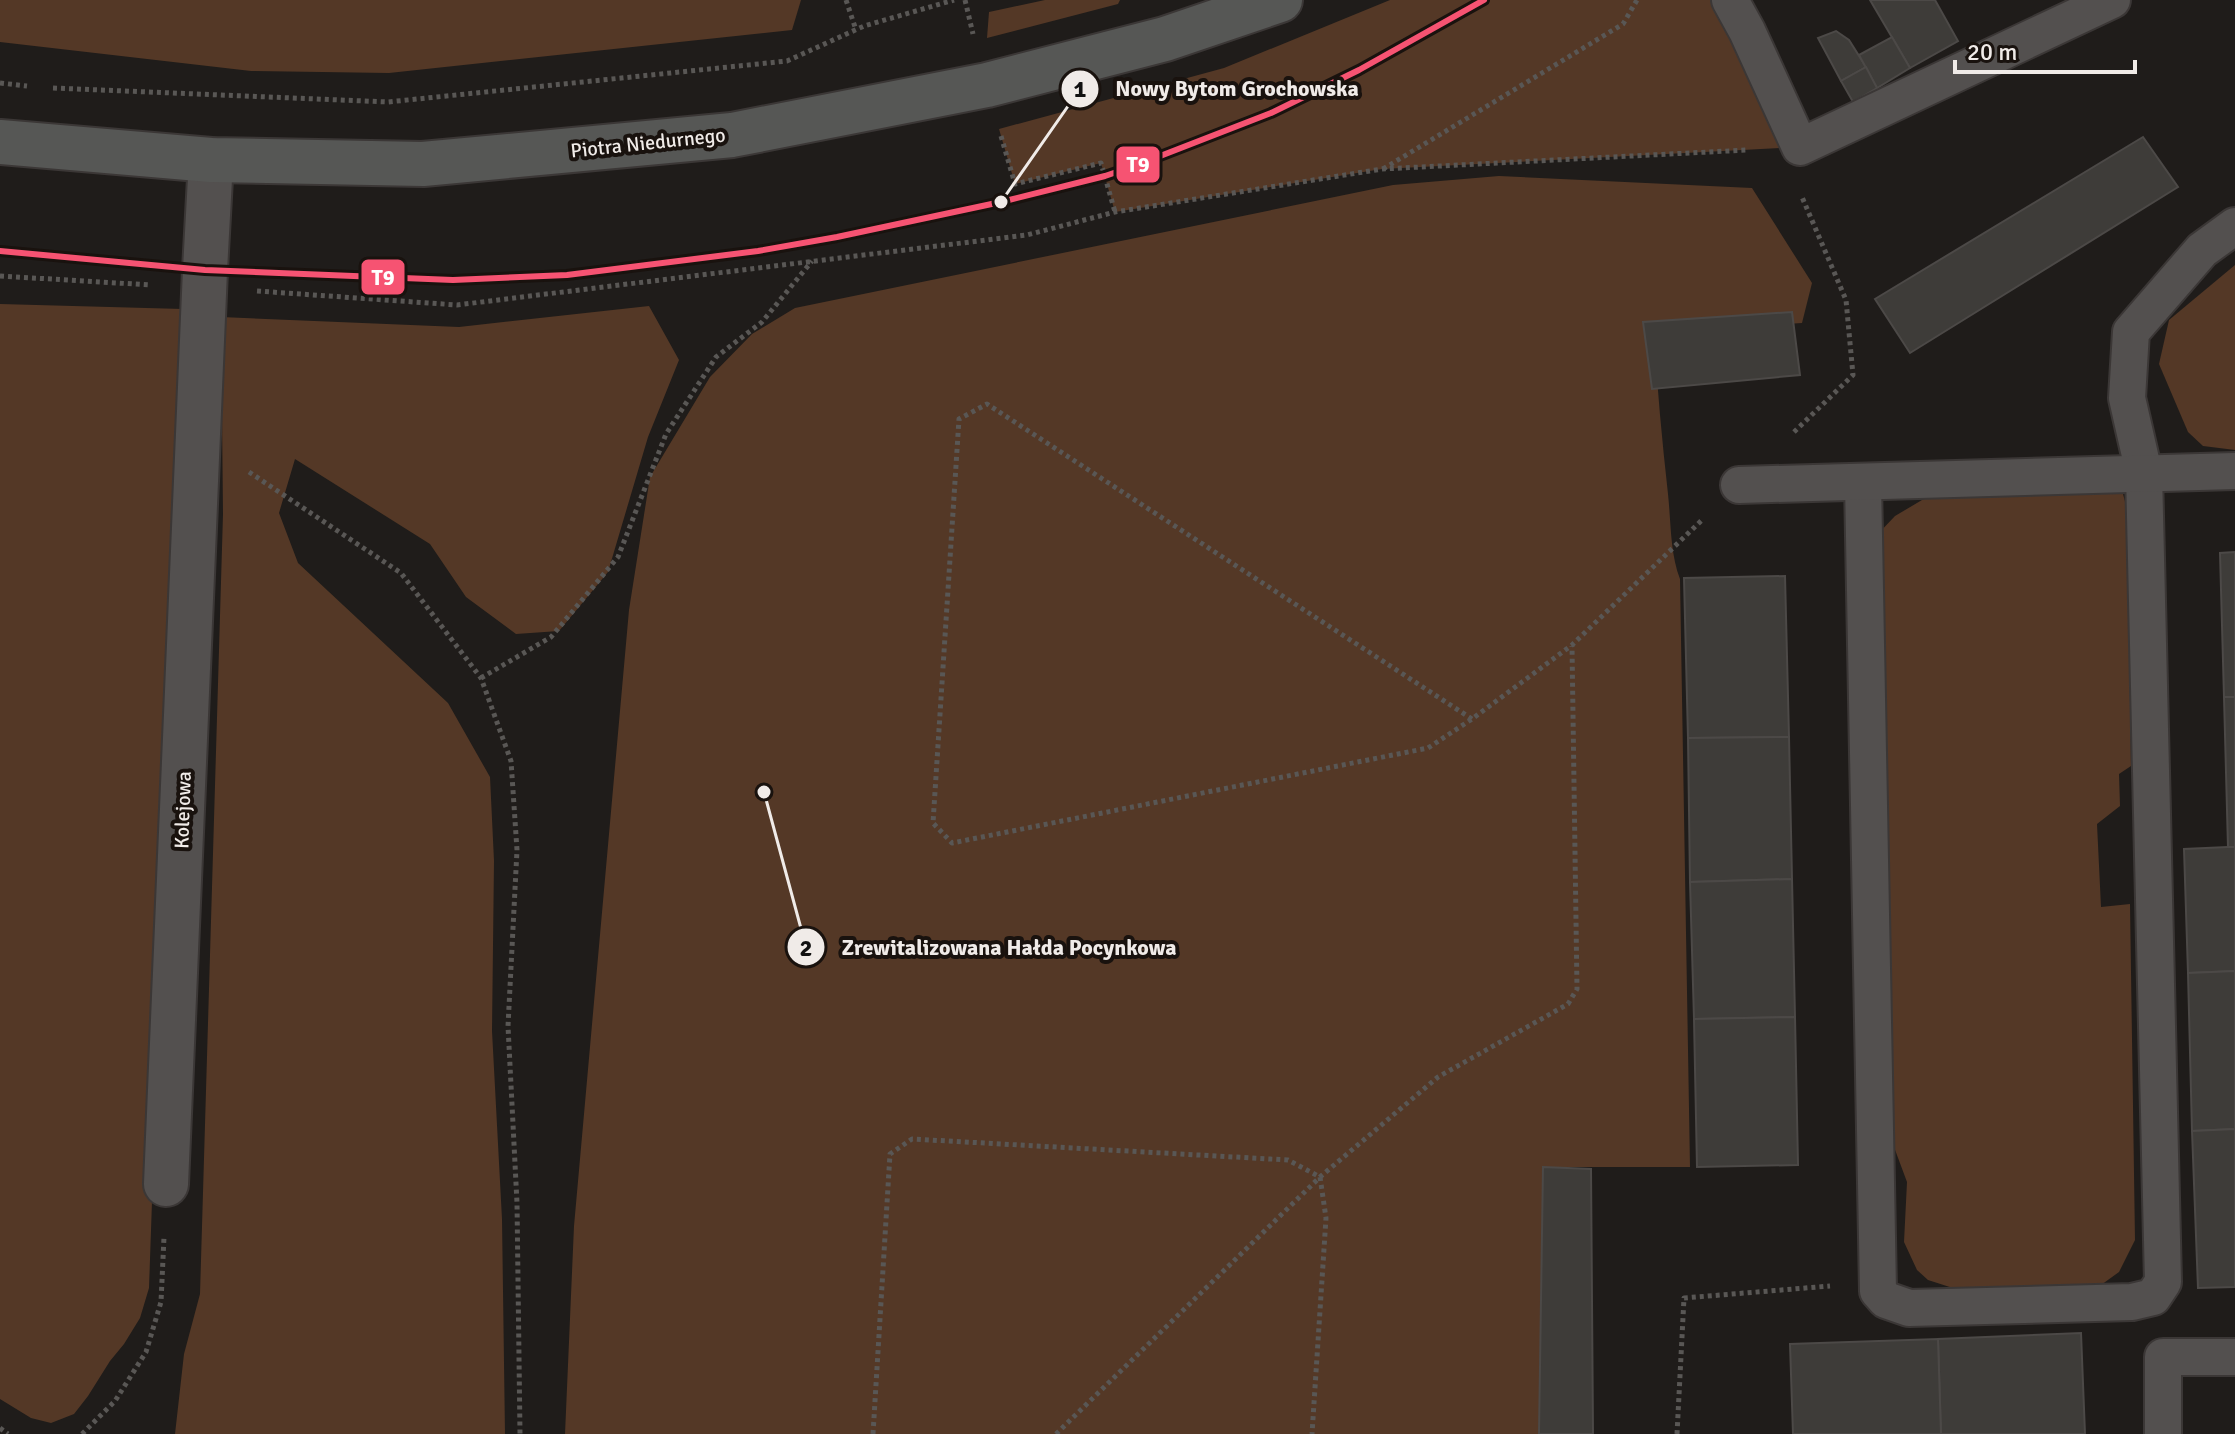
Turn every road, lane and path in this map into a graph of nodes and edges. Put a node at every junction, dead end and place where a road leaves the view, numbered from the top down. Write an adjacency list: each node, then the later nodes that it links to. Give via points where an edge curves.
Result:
1 (846, 0): 7 (path)
2 (954, 0): 7 (path)
3 (1280, 0): 9 (street, Piotra Niedurnego, via 1165,39)
4 (1637, 0): 13 (path, via 1623,24)
5 (1730, 0): 11 (lane)
6 (2112, 0): 11 (lane)
7 (856, 30): 8 (path, via 787,61 388,102)
8 (0, 83)
9 (987, 85): 12 (street, Piotra Niedurnego, via 717,136 423,164); 15 (path, via 1015,184 1101,163)
10 (20, 144): 12 (street, Piotra Niedurnego)
11 (1800, 147): 13 (path)
12 (211, 160): 19 (street, Kolejowa)
13 (1382, 169): 15 (path)
14 (1802, 197): 24 (path, via 1846,300 1853,375)
15 (1115, 212): 17 (path, via 1027,235)
16 (2235, 226): 22 (lane, via 2202,250 2131,332 2127,398)
17 (812, 261): 19 (path, via 457,305); 26 (path, via 762,322 716,357 666,434 618,557 551,637)
18 (0, 276): 19 (path)
19 (205, 288): 20 (street, Kolejowa)
20 (199, 438): 26 (path, via 401,573); 29 (street, Kolejowa)
21 (2235, 471): 22 (lane)
22 (2144, 473): 23 (lane); 30 (lane, via 2163,1282 2153,1297 2132,1302 1909,1308 1886,1300)
23 (1863, 482): 24 (lane); 30 (lane)
24 (1739, 485): 25 (path)
25 (1572, 645): 27 (path); 28 (path, via 1577,989 1568,1004 1438,1077)
26 (481, 678): 35 (path, via 511,761 517,850 508,1026)
27 (1472, 719): 27 (path, via 987,404 959,419 933,823 952,843 1428,748)
28 (1320, 1177): 36 (path, via 1288,1160 912,1139 890,1154); 37 (path); 38 (path, via 1326,1218)
29 (166, 1184): 34 (path, via 161,1302 146,1352 115,1401)
30 (1877, 1282): 39 (path, via 1684,1298)
31 (2235, 1357): 40 (lane, via 2163,1357)
32 (0, 1428): 33 (path)
33 (8, 1434)
34 (82, 1434)
35 (520, 1434)
36 (873, 1434)
37 (1056, 1434)
38 (1312, 1434)
39 (1677, 1434)
40 (2163, 1434)

